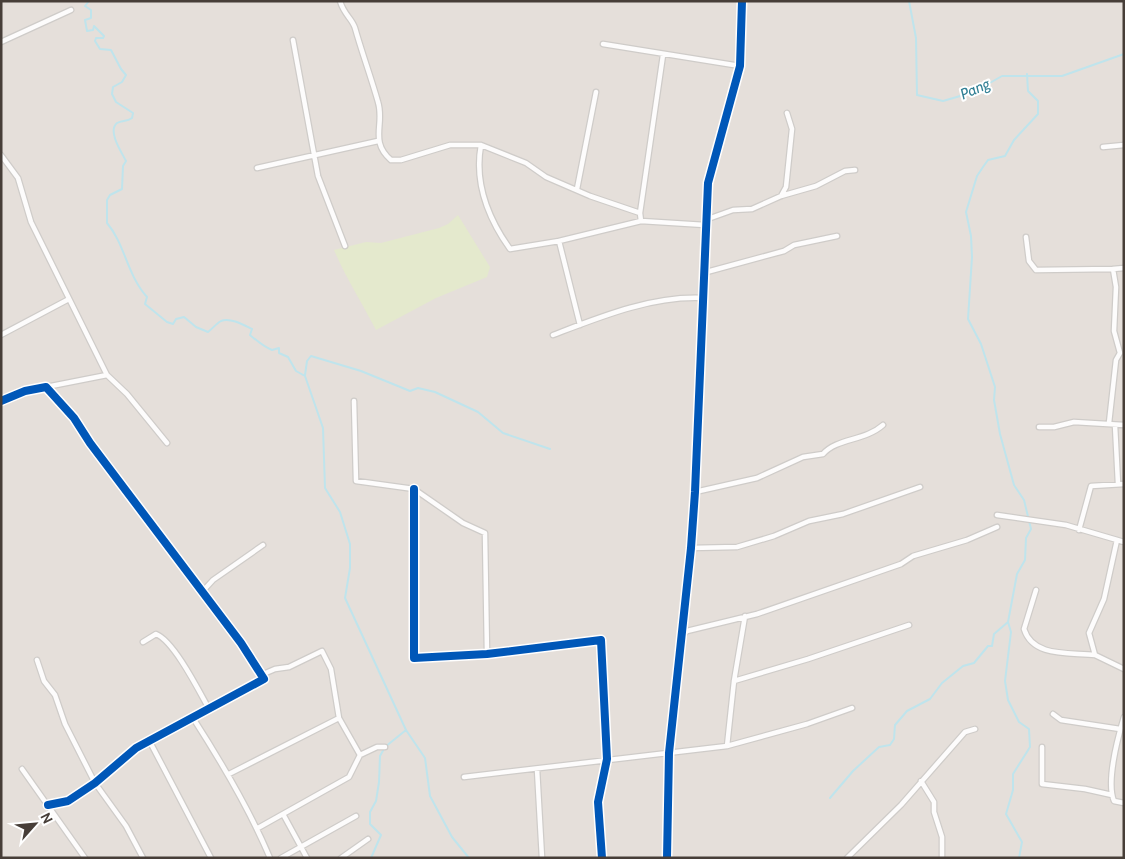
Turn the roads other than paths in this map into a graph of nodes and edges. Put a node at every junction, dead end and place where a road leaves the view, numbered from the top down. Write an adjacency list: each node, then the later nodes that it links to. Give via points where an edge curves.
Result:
1 (340, 1): 11 (street, via 343,13 354,26 379,104)
2 (742, 1): 8 (street)
3 (71, 10): 5 (street)
4 (293, 40): 16 (street)
5 (1, 42)
6 (604, 44): 7 (street)
7 (663, 55): 8 (street); 21 (street)
8 (740, 66): 23 (street, via 708,183)
9 (596, 92): 19 (street)
10 (787, 113): 20 (street, via 792,129 786,187)
11 (378, 141): 12 (street, via 391,160 450,145); 16 (street)
12 (481, 145): 19 (street); 26 (street, via 478,162 483,196 510,249)
13 (1124, 145): 14 (street)
14 (1103, 147)
15 (1, 155): 32 (street, via 18,178 31,222)
16 (315, 156): 17 (street); 27 (street, via 321,183)
17 (257, 168)
18 (855, 170): 20 (street)
19 (577, 189): 21 (street)
20 (781, 196): 23 (street, via 752,209 733,210)
21 (640, 214): 22 (street)
22 (641, 221): 23 (street); 26 (street)
23 (705, 222): 30 (street)
24 (837, 236): 30 (street, via 794,245 784,251)
25 (1026, 237): 29 (street, via 1029,260 1036,270)
26 (559, 241): 33 (street)
27 (345, 246)
28 (1124, 268): 29 (street)
29 (1113, 269): 36 (street, via 1116,288 1114,331)
30 (703, 273): 31 (street)
31 (702, 298): 33 (street, via 678,297); 50 (street)
32 (69, 299): 34 (street); 37 (street)
33 (580, 325): 35 (street)
34 (1, 335)
35 (553, 335)
36 (1122, 353): 41 (street, via 1116,360)
37 (107, 375): 38 (street); 46 (street)
38 (46, 387): 39 (street); 59 (street, via 74,418)
39 (1, 401)
40 (354, 401): 49 (street, via 356,481)
41 (1109, 423): 44 (street); 45 (street, via 1074,422)
42 (883, 425): 50 (street, via 876,432 830,446 824,454 803,457 773,472)
43 (1124, 425): 44 (street)
44 (1115, 426): 47 (street)
45 (1039, 427)
46 (167, 443)
47 (1121, 484): 53 (street, via 1091,486)
48 (920, 487): 57 (street, via 737,547)
49 (414, 489): 64 (street, via 463,523 485,533); 64 (street, via 414,658)
50 (695, 492): 57 (street)
51 (996, 515): 53 (street, via 1066,525)
52 (997, 527): 60 (street, via 914,556 901,564)
53 (1079, 530): 54 (street)
54 (1117, 540): 55 (street); 65 (street, via 1104,599 1089,633)
55 (1124, 542)
56 (263, 545): 59 (street, via 213,580)
57 (691, 548): 62 (street)
58 (1036, 590): 65 (street, via 1024,629 1030,641 1049,652)
59 (202, 592): 68 (street)
60 (745, 616): 62 (street, via 687,631); 69 (street)
61 (909, 625): 69 (street)
62 (682, 636): 82 (street)
63 (143, 642): 71 (street, via 156,634 160,636 175,653)
64 (487, 654): 84 (street, via 601,640)
65 (1095, 655): 67 (street)
66 (37, 660): 90 (street, via 44,681 55,695 65,724)
67 (1124, 669)
68 (261, 675): 71 (street, via 264,679); 75 (street, via 289,667 322,651 331,669)
69 (734, 681): 79 (street)
70 (852, 708): 79 (street)
71 (209, 709): 74 (street)
72 (1053, 714): 77 (street, via 1062,720)
73 (1124, 717): 77 (street)
74 (193, 718): 78 (street); 87 (street)
75 (339, 718): 83 (street); 87 (street)
76 (974, 729): 89 (street, via 965,732)
77 (1120, 729): 91 (street)
78 (150, 742): 90 (street, via 131,752); 101 (street)
79 (727, 746): 82 (street)
80 (386, 747): 83 (street, via 376,747)
81 (1042, 747): 91 (street, via 1042,784)
82 (669, 752): 84 (street); 108 (street)
83 (360, 755): 94 (street, via 349,777)
84 (607, 759): 86 (street); 107 (street, via 598,802)
85 (22, 769): 93 (street)
86 (537, 769): 88 (street); 106 (street)
87 (229, 774): 96 (street)
88 (464, 778)
89 (922, 781): 109 (street); 110 (street, via 934,802 942,837)
90 (95, 783): 93 (street, via 68,801); 100 (street, via 126,826)
91 (1112, 795): 92 (street, via 1114,801)
92 (1124, 804)
93 (48, 805): 99 (street)
94 (282, 814): 96 (street); 98 (street)
95 (356, 816): 98 (street)
96 (258, 828): 102 (street)
97 (368, 839): 105 (street)
98 (300, 847): 103 (street); 104 (street)
99 (85, 858)
100 (143, 858)
101 (211, 858)
102 (270, 858)
103 (282, 858)
104 (307, 858)
105 (341, 858)
106 (542, 858)
107 (602, 858)
108 (667, 858)
109 (846, 858)
110 (942, 858)

